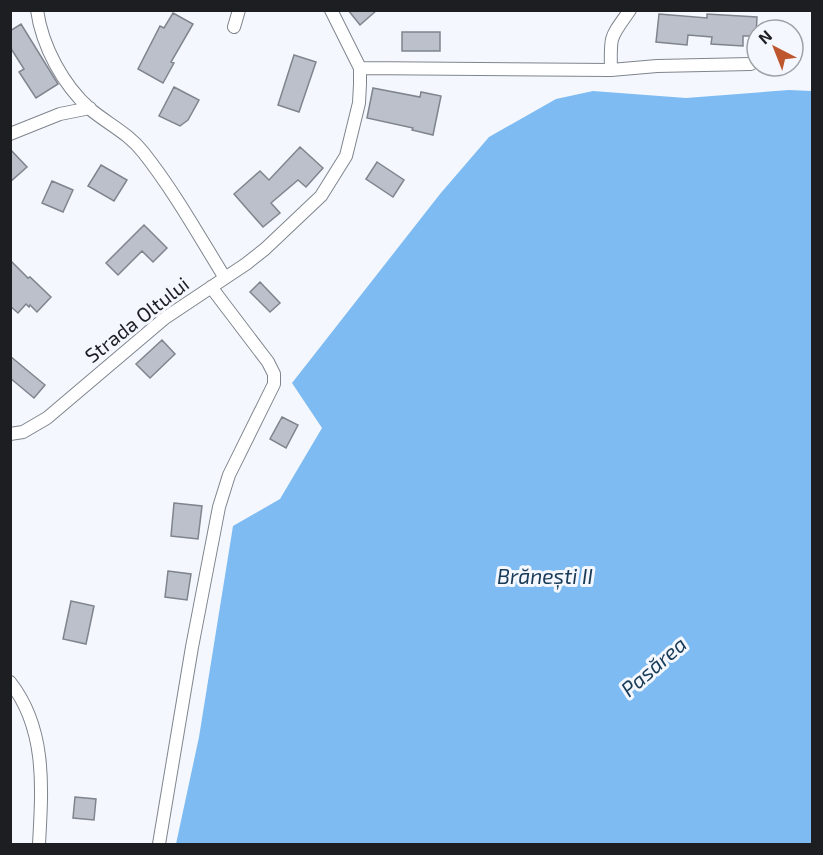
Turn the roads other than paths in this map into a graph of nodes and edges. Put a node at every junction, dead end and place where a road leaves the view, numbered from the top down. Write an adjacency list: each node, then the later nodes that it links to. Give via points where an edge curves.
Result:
1 (37, 10): 9 (street, via 40,31 51,57)
2 (239, 10): 5 (street)
3 (331, 10): 7 (street)
4 (630, 10): 8 (street, via 610,41)
5 (234, 27)
6 (745, 64): 8 (street)
7 (360, 68): 8 (street); 11 (street, via 352,132 346,156 334,178 304,215)
8 (612, 70)
9 (90, 108): 10 (street, via 60,114); 11 (street, via 142,151)
10 (10, 134)
11 (225, 278): 12 (street)
12 (211, 287): 13 (street, Strada Oltului, via 165,318 47,418 23,432); 16 (street, Strada Oltului, via 268,362 274,384 229,475 219,507)
13 (10, 434)
14 (10, 682): 15 (street, via 27,710 37,742 42,794)
15 (39, 844)
16 (159, 844)

